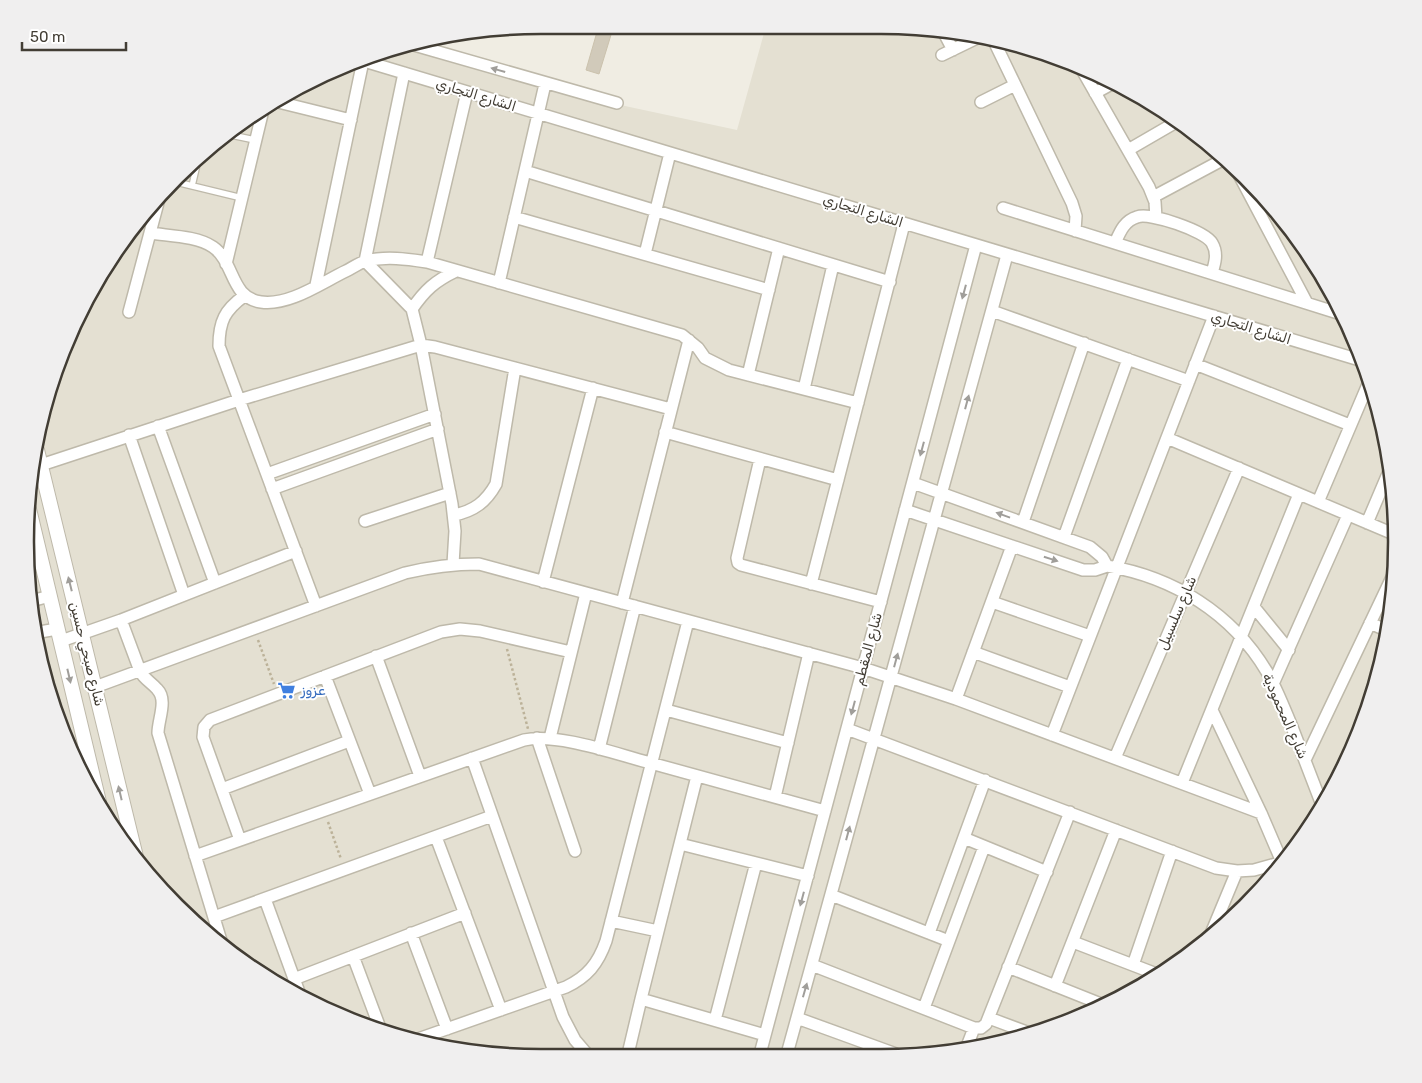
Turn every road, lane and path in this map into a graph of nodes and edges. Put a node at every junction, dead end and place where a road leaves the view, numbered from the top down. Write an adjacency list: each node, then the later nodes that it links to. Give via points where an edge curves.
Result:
1 (947, 38): 5 (street)
2 (969, 42): 5 (street)
3 (424, 48): 11 (street, one-way to 3)
4 (997, 48): 12 (street)
5 (953, 50): 6 (street)
6 (942, 56)
7 (371, 63): 9 (street, الشارع التجاري)
8 (362, 67): 21 (street)
9 (404, 73): 14 (street, الشارع التجاري); 48 (street)
10 (1086, 77): 15 (street)
11 (545, 84): 17 (street); 19 (street)
12 (1015, 85): 16 (street); 41 (street, via 1075,210)
13 (1106, 87): 15 (street)
14 (467, 92): 19 (street, الشارع التجاري); 49 (street)
15 (1095, 93): 25 (street)
16 (981, 102)
17 (617, 103)
18 (285, 104): 21 (street)
19 (538, 114): 26 (street, الشارع التجاري); 29 (street)
20 (261, 118): 24 (street)
21 (351, 120): 56 (street)
22 (1171, 125): 25 (street)
23 (237, 135): 24 (lane)
24 (256, 140): 34 (street)
25 (1128, 150): 33 (street)
26 (670, 153): 36 (street); 40 (street, الشارع التجاري)
27 (1218, 162): 33 (street)
28 (196, 170): 31 (lane)
29 (525, 171): 36 (street); 38 (street)
30 (181, 183): 31 (lane)
31 (192, 186): 34 (lane)
32 (1247, 190): 59 (street)
33 (1153, 197): 39 (street)
34 (242, 198): 50 (street)
35 (1003, 208): 41 (street)
36 (656, 211): 45 (street); 46 (street)
37 (155, 212): 42 (street)
38 (514, 217): 46 (street); 55 (street)
39 (1156, 218): 43 (street, via 1146,215 1132,219 1121,229); 53 (street, via 1202,234 1210,240 1216,254)
40 (904, 224): 44 (street, الشارع التجاري); 54 (street)
41 (1075, 231): 43 (street)
42 (150, 233): 50 (street, via 204,241 221,254); 63 (street)
43 (1116, 243): 53 (street)
44 (976, 245): 47 (street, الشارع التجاري); 93 (street, شارع المقطم, one-way to 93)
45 (779, 248): 51 (street); 57 (street)
46 (645, 254): 57 (street)
47 (1007, 255): 61 (street); 64 (street, الشارع التجاري)
48 (365, 261): 49 (street); 56 (street); 60 (street)
49 (427, 262): 52 (street)
50 (226, 264): 58 (street)
51 (833, 265): 54 (street); 75 (street)
52 (456, 271): 55 (street); 60 (street, via 439,279)
53 (1212, 273): 59 (street)
54 (890, 282): 78 (street)
55 (499, 283): 65 (street, via 682,335)
56 (316, 286): 58 (street, via 274,303 258,302)
57 (769, 290): 72 (street)
58 (244, 296): 77 (street, via 224,316 219,331 219,346)
59 (1307, 303): 62 (street)
60 (412, 309): 67 (street)
61 (992, 311): 66 (street); 96 (street, one-way to 61)
62 (1333, 311)
63 (128, 312)
64 (1214, 316): 68 (street, الشارع التجاري); 70 (street)
65 (689, 340): 72 (street, via 705,358); 79 (street)
66 (1084, 343): 69 (street); 104 (street)
67 (421, 345): 71 (street); 77 (street); 80 (street)
68 (1354, 358)
69 (1128, 359): 73 (street); 108 (street)
70 (1195, 364): 73 (street); 81 (street)
71 (515, 368): 74 (street); 100 (street, via 496,484 479,506)
72 (748, 375): 75 (street)
73 (1189, 381): 86 (street)
74 (593, 388): 79 (street); 113 (street)
75 (804, 389): 78 (street)
76 (1365, 391): 81 (street)
77 (239, 400): 82 (street); 90 (street)
78 (858, 403): 91 (street)
79 (671, 409): 84 (street)
80 (435, 414): 83 (street); 90 (street)
81 (1350, 425): 98 (street)
82 (158, 426): 85 (street); 114 (street)
83 (438, 429): 94 (street); 95 (street)
84 (665, 432): 87 (street); 124 (street)
85 (129, 435): 88 (street); 119 (street)
86 (1167, 438): 89 (street); 112 (street)
87 (760, 459): 91 (street); 115 (street, via 738,563)
88 (41, 465): 134 (street, شارع صبحي حسين, one-way to 88)
89 (1239, 468): 97 (street); 117 (street, شارع سلسبيل)
90 (267, 474): 94 (street)
91 (838, 480): 115 (street)
92 (1385, 482): 105 (street)
93 (913, 483): 96 (street); 99 (street, شارع المقطم)
94 (272, 489): 110 (street)
95 (450, 493): 100 (street); 103 (street)
96 (942, 493): 102 (street); 104 (street, one-way to 96)
97 (1299, 494): 98 (street); 127 (street)
98 (1318, 502): 101 (street)
99 (906, 510): 102 (street); 122 (street, شارع المقطم)
100 (454, 515): 111 (street)
101 (1348, 515): 105 (street); 139 (street)
102 (934, 520): 109 (street); 147 (street, one-way to 102)
103 (365, 521)
104 (1023, 522): 108 (street)
105 (1367, 523): 107 (street)
106 (34, 531): 120 (street, شارع صبحي حسين)
107 (1388, 532)
108 (1064, 537): 112 (street, via 1095,549)
109 (1012, 546): 112 (street, one-way to 112, via 1082,570); 123 (street)
110 (296, 551): 114 (street); 125 (street)
111 (453, 564): 113 (street, via 479,564); 125 (street, via 405,573)
112 (1111, 567): 117 (street, شارع المحمودية, via 1152,577); 137 (street)
113 (543, 582): 118 (street)
114 (215, 583): 119 (street)
115 (811, 584): 122 (street)
116 (1386, 591): 130 (street)
117 (1186, 592): 138 (street, شارع المحمودية, via 1221,617); 164 (street, شارع سلسبيل)
118 (586, 593): 124 (street); 140 (street)
119 (184, 595): 128 (street)
120 (50, 596): 121 (street); 135 (street, شارع صبحي حسين)
121 (37, 599)
122 (881, 602): 144 (street, شارع المقطم)
123 (992, 602): 137 (street); 141 (street)
124 (622, 603): 126 (street)
125 (316, 606): 132 (street)
126 (635, 606): 129 (street); 162 (street)
127 (1254, 607): 138 (street); 139 (street)
128 (121, 620): 134 (street); 145 (street)
129 (688, 621): 142 (street); 153 (street)
130 (1370, 623): 131 (street); 165 (street)
131 (1380, 628)
132 (254, 629): 145 (street); 151 (path)
133 (43, 633): 135 (street)
134 (82, 633): 135 (street); 149 (street, شارع صبحي حسين)
135 (59, 634): 169 (street, شارع صبحي حسين, one-way to 169)
136 (503, 636): 140 (street); 143 (street, via 460,629 441,632); 157 (path)
137 (1090, 636): 150 (street)
138 (1242, 638): 148 (street, شارع المحمودية); 154 (street)
139 (1289, 650): 148 (street)
140 (571, 652): 158 (street)
141 (973, 652): 150 (street); 152 (street)
142 (809, 653): 144 (street); 161 (street)
143 (376, 656): 146 (street); 167 (street)
144 (863, 668): 147 (street); 155 (street, شارع المقطم, one-way to 155)
145 (140, 671): 149 (street); 190 (street, via 161,695 158,733)
146 (325, 676): 151 (street); 160 (street)
147 (891, 677): 152 (street); 159 (street)
148 (1274, 684): 165 (street, شارع المحمودية)
149 (95, 687): 185 (street, شارع صبحي حسين, one-way to 149)
150 (1070, 687): 156 (street)
151 (278, 694): 172 (street, via 210,720 204,727 202,737)
152 (956, 699): 156 (street)
153 (666, 710): 161 (street); 166 (street)
154 (1212, 710): 171 (street); 179 (street)
155 (847, 729): 159 (street); 177 (street, شارع المقطم)
156 (1052, 734): 164 (street)
157 (534, 738): 158 (street); 163 (street); 188 (street)
158 (550, 738): 162 (street)
159 (874, 739): 170 (street); 198 (street, one-way to 159)
160 (349, 741): 172 (street); 173 (street)
161 (788, 743): 174 (street)
162 (599, 749): 166 (street)
163 (472, 758): 167 (street); 180 (street)
164 (1115, 758): 171 (street)
165 (1305, 760): 175 (street, شارع المحمودية)
166 (652, 764): 168 (street); 203 (street)
167 (420, 776): 173 (street)
168 (697, 776): 174 (street); 186 (street)
169 (94, 780)
170 (985, 780): 178 (street); 183 (street)
171 (1182, 783): 179 (street)
172 (222, 789): 184 (street)
173 (370, 794): 176 (street)
174 (775, 797): 177 (street)
175 (1319, 797)
176 (324, 811): 184 (street); 194 (path)
177 (825, 811): 197 (street, شارع المقطم)
178 (1070, 812): 181 (street); 196 (street)
179 (1261, 813): 191 (street)
180 (492, 816): 182 (street); 218 (street)
181 (1116, 830): 189 (street); 209 (street)
182 (436, 837): 194 (street); 200 (street)
183 (964, 838): 187 (street); 207 (street)
184 (240, 840): 190 (street)
185 (132, 842)
186 (680, 844): 192 (street); 204 (street)
187 (984, 846): 196 (street); 208 (street)
188 (575, 851)
189 (1172, 851): 195 (street, via 1216,868); 212 (street)
190 (195, 856): 202 (street)
191 (1279, 856)
192 (756, 863): 197 (street); 225 (street)
193 (1271, 865): 195 (street)
194 (345, 870): 199 (street)
195 (1237, 871): 201 (street)
196 (1047, 872): 213 (street)
197 (808, 876): 230 (street, شارع المقطم, one-way to 230)
198 (831, 895): 207 (street); 211 (street)
199 (265, 899): 202 (street); 215 (street)
200 (465, 913): 206 (street); 222 (street)
201 (1225, 914)
202 (214, 917): 205 (street)
203 (611, 920): 204 (street); 218 (street, via 596,964 577,982)
204 (658, 931): 219 (street)
205 (219, 933)
206 (411, 933): 210 (street); 228 (street)
207 (929, 933): 208 (street)
208 (949, 941): 221 (street)
209 (1072, 942): 212 (street); 217 (street)
210 (353, 956): 215 (street); 226 (street)
211 (812, 964): 221 (street); 223 (street, one-way to 211)
212 (1133, 965): 214 (street)
213 (1008, 967): 217 (street); 224 (street)
214 (1150, 972)
215 (294, 979): 216 (street)
216 (297, 986)
217 (1056, 986): 220 (street)
218 (554, 992): 222 (street); 233 (street, via 568,1029)
219 (640, 999): 225 (street); 234 (street)
220 (1095, 1002)
221 (924, 1008): 227 (street)
222 (501, 1010): 228 (street)
223 (797, 1018): 236 (street); 237 (street)
224 (989, 1018): 227 (street, via 984,1026); 229 (street)
225 (715, 1020): 230 (street)
226 (378, 1022)
227 (974, 1028): 232 (street)
228 (447, 1029): 231 (street)
229 (1018, 1030)
230 (765, 1035): 235 (street, شارع المقطم)
231 (426, 1036)
232 (969, 1041)
233 (583, 1049)
234 (629, 1049)
235 (761, 1049)
236 (788, 1049)
237 (875, 1049)

